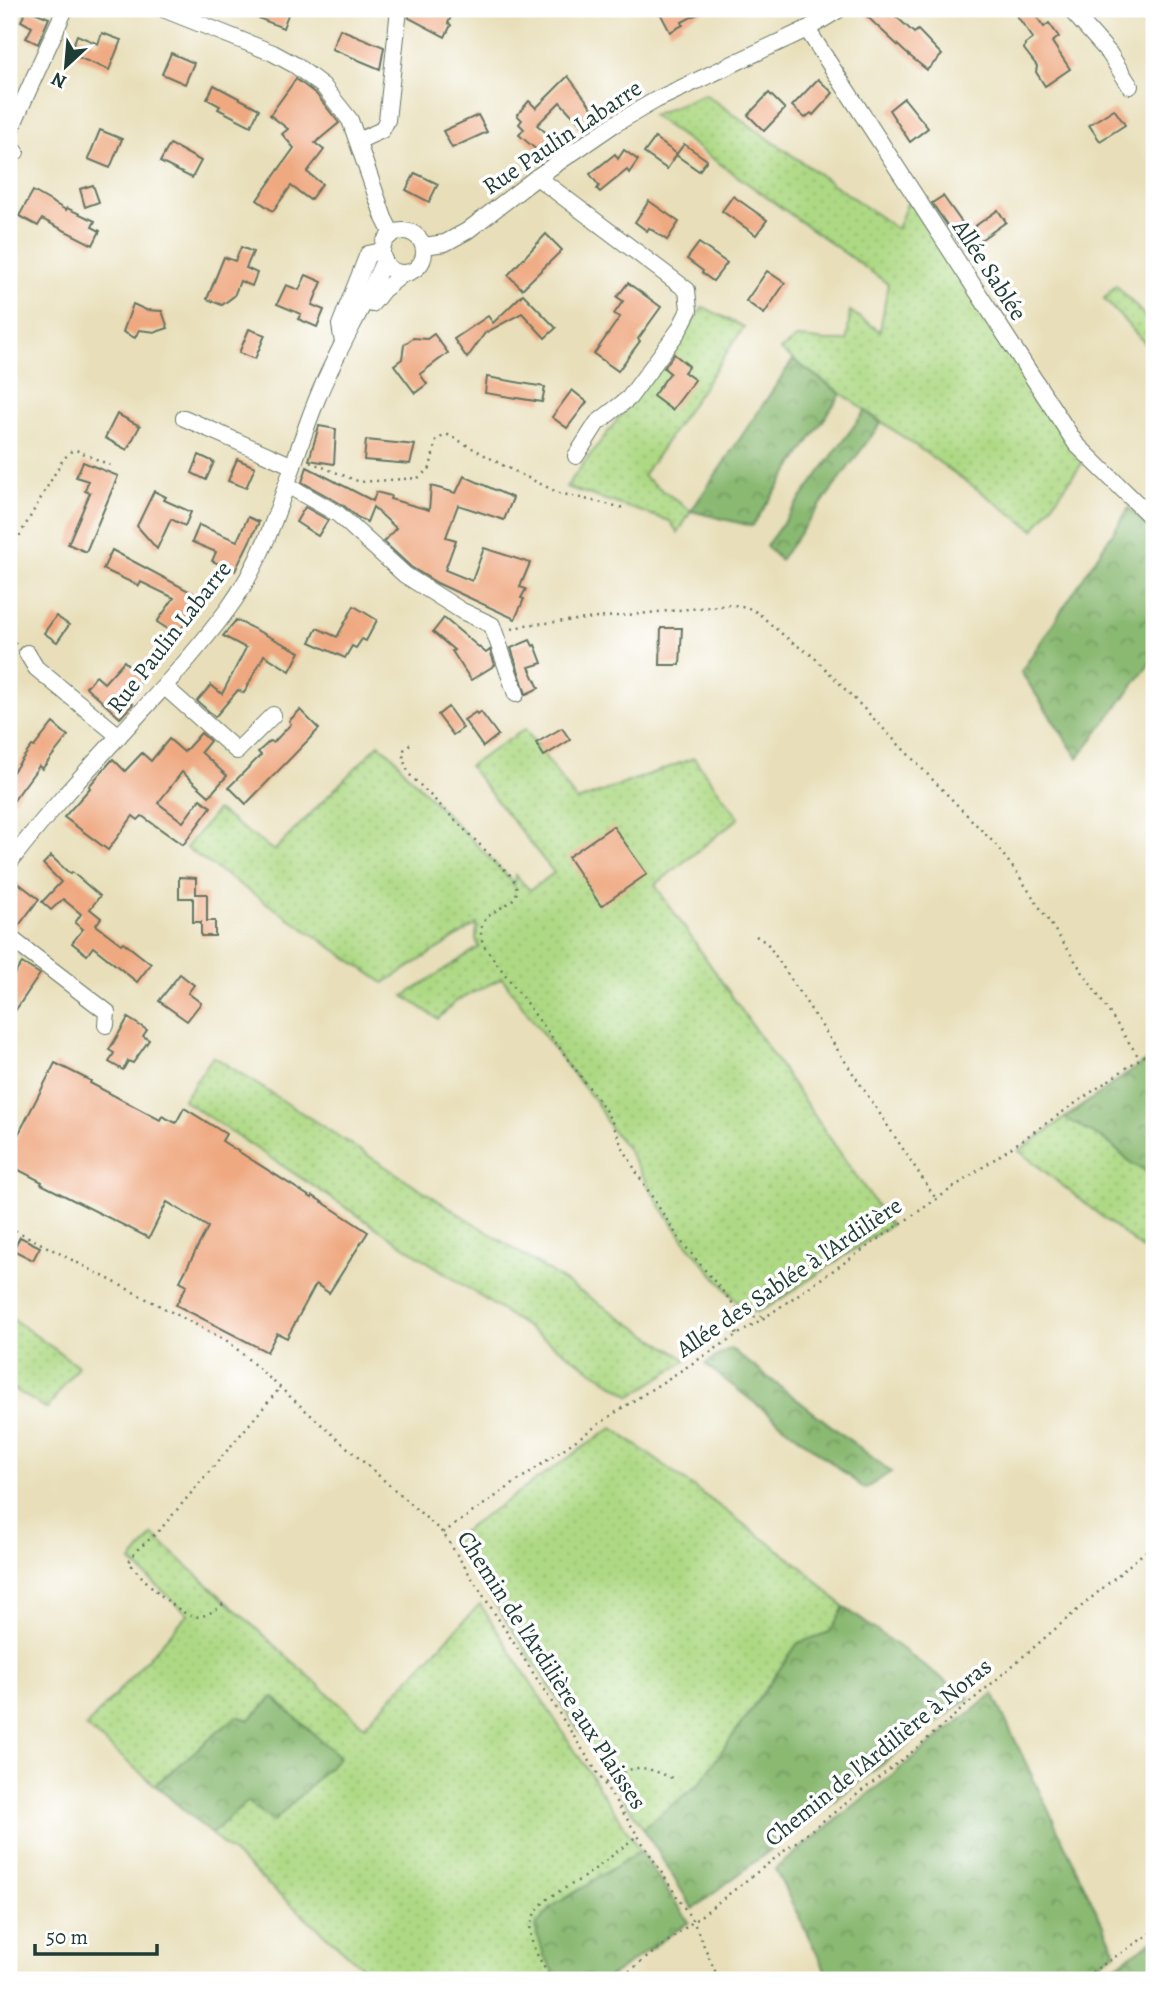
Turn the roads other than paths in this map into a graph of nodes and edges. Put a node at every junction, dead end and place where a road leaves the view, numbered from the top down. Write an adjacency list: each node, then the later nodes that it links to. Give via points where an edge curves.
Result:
1 (65, 9): 8 (street)
2 (163, 9): 9 (street, via 295,65 323,86 350,120)
3 (399, 9): 9 (street, via 387,120 382,130)
4 (839, 9): 6 (street, Rue Paulin Labarre)
5 (1070, 9): 7 (street, via 1109,53)
6 (807, 29): 10 (street, Rue Paulin Labarre, via 656,100); 20 (street, Allée Sablée, via 1076,444)
7 (1130, 86)
8 (9, 133)
9 (358, 141): 11 (street)
10 (537, 177): 12 (street, Rue Paulin Labarre, via 467,231 445,243); 17 (street, via 687,290 689,310 679,330 629,398 597,423)
11 (392, 234): 12 (street, via 411,232); 13 (street)
12 (424, 246): 14 (street, via 420,264)
13 (383, 256): 14 (street, via 392,269); 15 (street, via 368,254 340,325)
14 (404, 273): 15 (street, via 383,290)
15 (346, 338): 18 (street, Rue Paulin Labarre, via 315,403)
16 (184, 418): 18 (street)
17 (576, 456)
18 (295, 461): 19 (street, Rue Paulin Labarre)
19 (287, 485): 22 (street, Rue Paulin Labarre, via 257,562 229,608); 23 (street, via 338,514 405,575 492,625)
20 (1154, 520)
21 (27, 653): 25 (street, via 36,668)
22 (164, 687): 24 (street, via 237,751); 25 (street, Rue Paulin Labarre)
23 (516, 694)
24 (273, 715)
25 (119, 736): 26 (street, Rue Paulin Labarre)
26 (9, 863)
27 (9, 937): 28 (street, via 107,1012)
28 (106, 1025)

